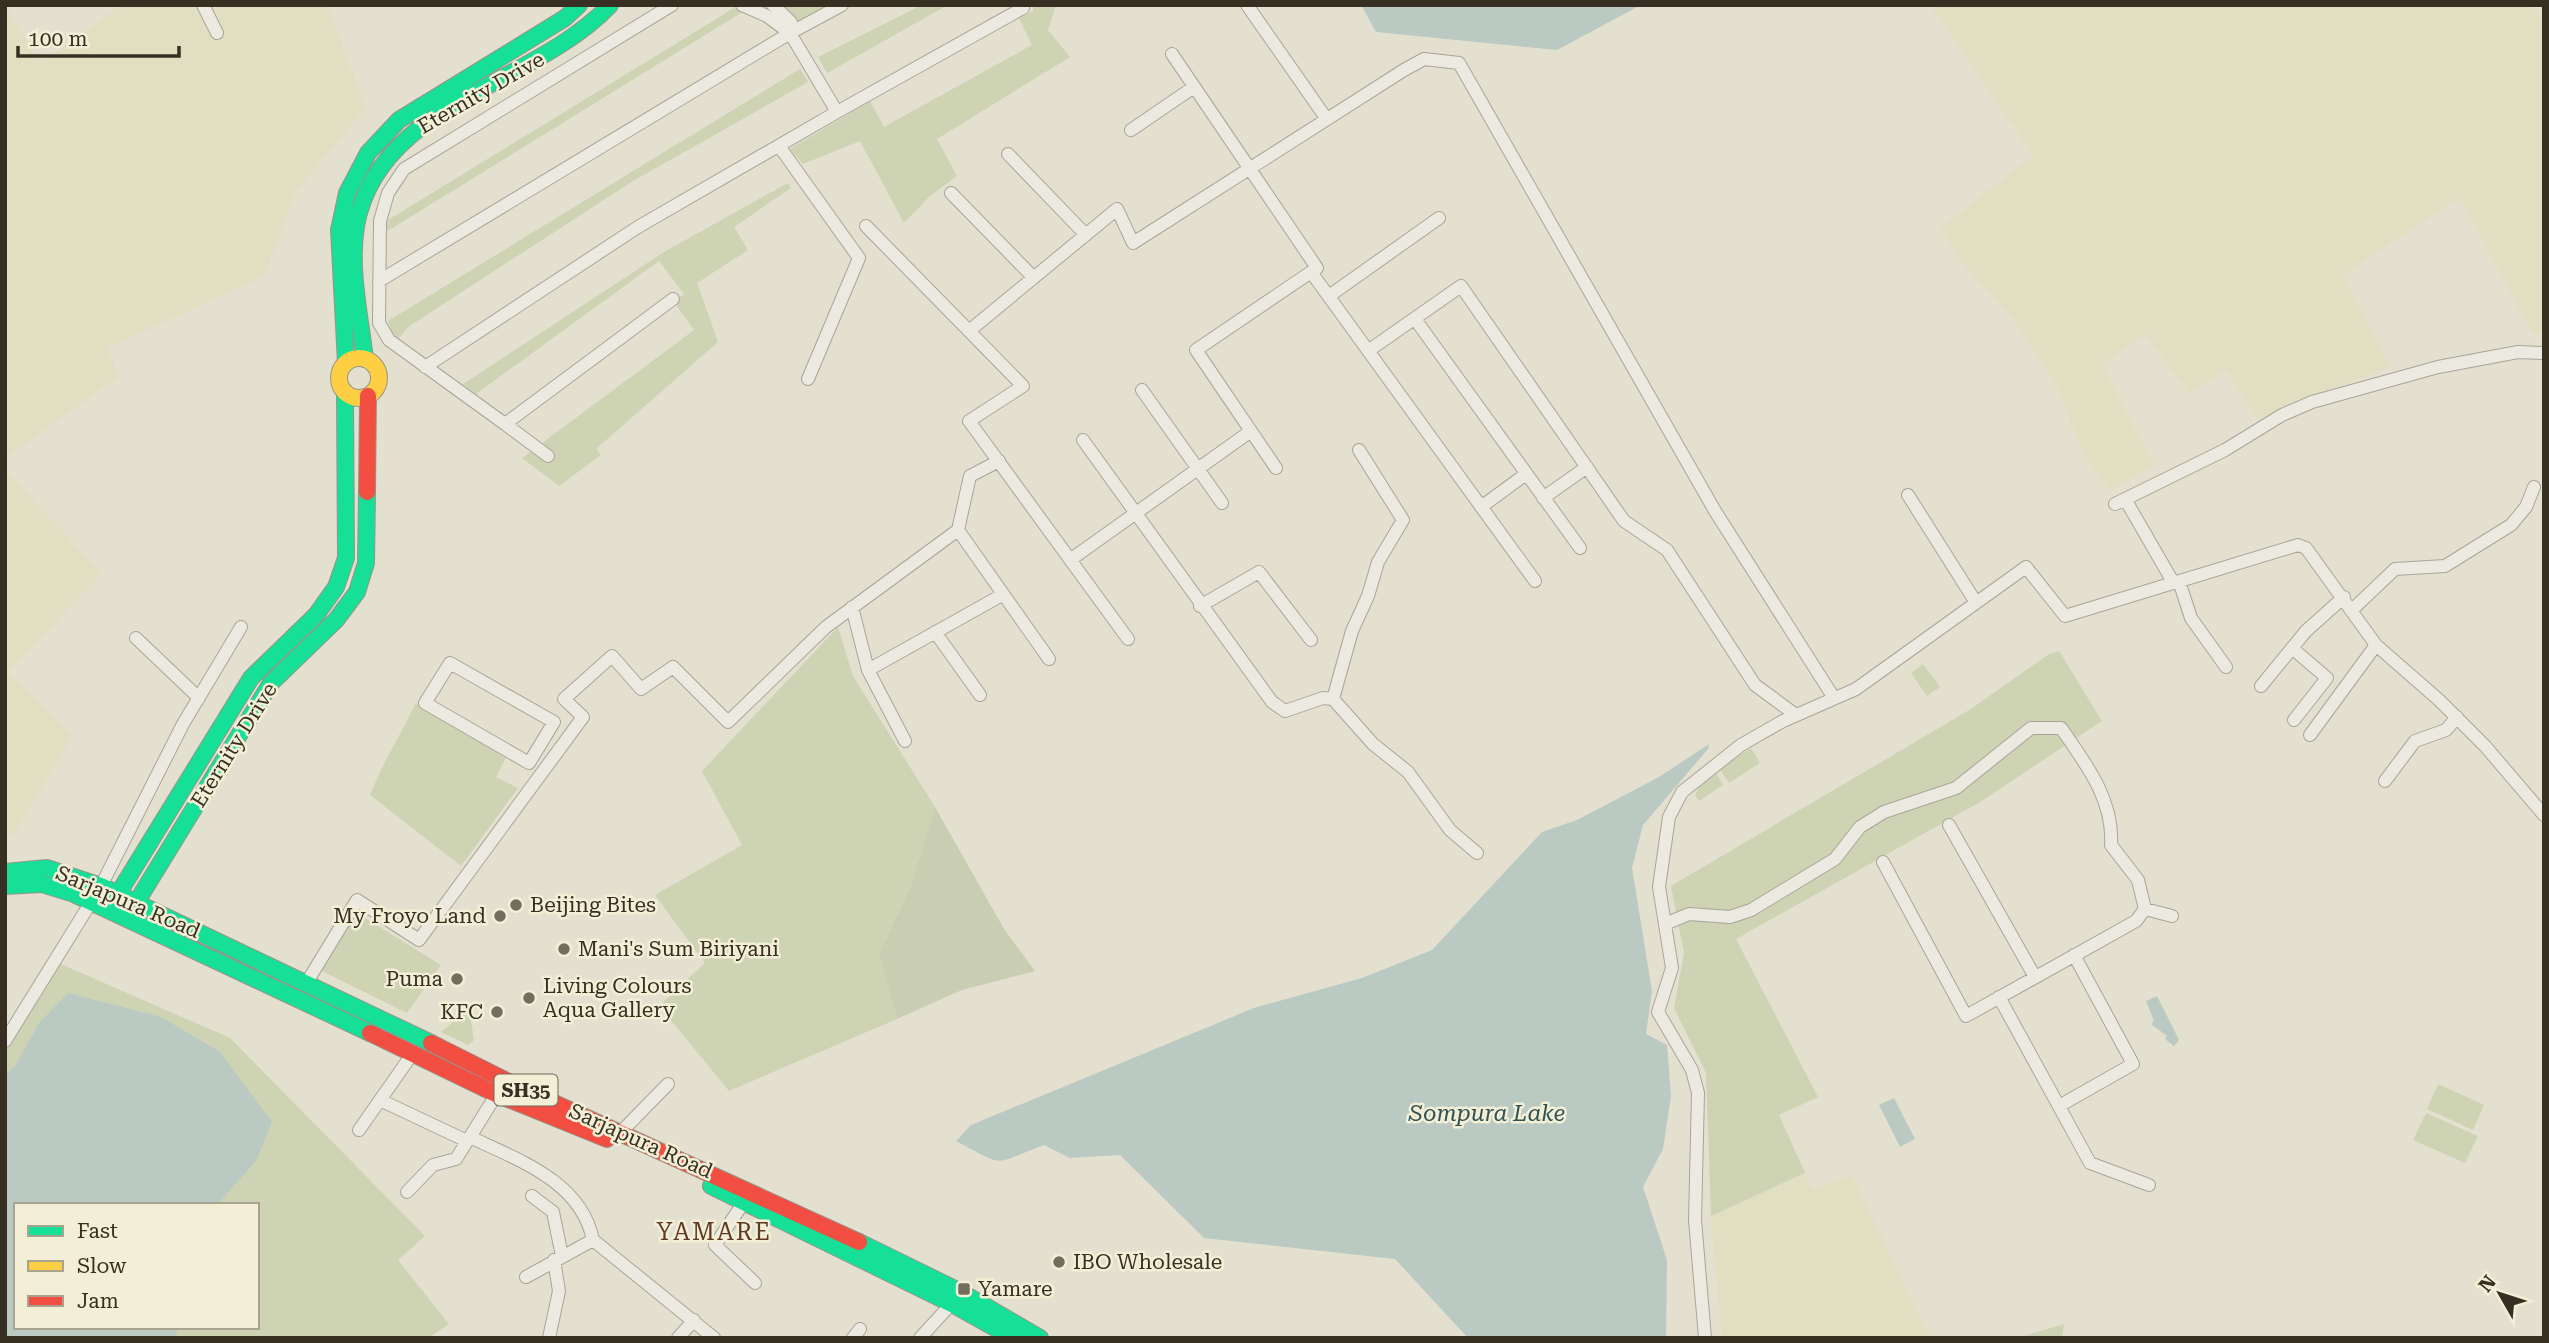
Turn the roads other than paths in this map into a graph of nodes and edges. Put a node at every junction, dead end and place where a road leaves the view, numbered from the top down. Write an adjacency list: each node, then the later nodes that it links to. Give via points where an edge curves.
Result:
1 (203, 5): 10 (street)
2 (579, 5): 34 (main road, Eternity Drive, via 565,19 399,120 368,153 347,192 339,230)
3 (610, 5): 33 (main road, Eternity Drive, via 570,41 415,130 386,156 366,190 356,225 356,278)
4 (672, 5): 26 (street, via 411,162 384,202)
5 (742, 5): 11 (street)
6 (773, 5): 11 (street, via 791,22)
7 (842, 5): 11 (street)
8 (1247, 5): 15 (street)
9 (1023, 8): 14 (street)
10 (217, 33)
11 (790, 33): 14 (street); 26 (street)
12 (1172, 54): 13 (street)
13 (1195, 87): 16 (street); 19 (street)
14 (837, 112): 17 (street)
15 (1326, 118): 19 (street); 80 (street, via 1424,59 1459,63 1715,511)
16 (1131, 130)
17 (779, 146): 35 (street, via 638,227); 36 (street, via 859,258)
18 (1008, 154): 23 (street)
19 (1249, 167): 23 (street, via 1133,243 1117,209); 24 (street, via 1317,268)
20 (951, 193): 25 (street)
21 (1439, 218): 27 (street)
22 (866, 226): 30 (street)
23 (1086, 235): 25 (street)
24 (1311, 272): 27 (street); 41 (street, via 1196,350)
25 (1034, 278): 30 (street)
26 (379, 281): 35 (street, via 382,332)
27 (1329, 296): 31 (street)
28 (673, 299): 40 (street)
29 (1415, 318): 31 (street); 46 (street, via 1461,286); 49 (street)
30 (969, 331): 45 (street, via 1023,386 969,421)
31 (1368, 351): 54 (street)
32 (2544, 353): 60 (street, via 2518,352 2438,367 2312,402 2120,502)
33 (365, 359): 34 (main road); 39 (main road, Eternity Drive, via 379,374 377,386)
34 (346, 363): 38 (main road, Eternity Drive, via 339,374)
35 (425, 367): 40 (street)
36 (808, 379)
37 (1142, 390): 48 (street)
38 (345, 392): 39 (main road, via 356,398); 97 (main road, Eternity Drive, via 346,558 337,587 316,615 251,678)
39 (368, 396): 99 (main road, Eternity Drive, via 366,563 356,592 336,620 271,683)
40 (505, 424): 44 (street)
41 (1251, 431): 47 (street); 48 (street)
42 (1083, 440): 55 (street)
43 (1359, 450): 81 (street, via 1403,520 1378,562)
44 (548, 456)
45 (999, 461): 56 (street, via 970,476); 58 (street)
46 (1587, 467): 52 (street); 82 (street, via 1624,521 1667,550 1755,685)
47 (1276, 468)
48 (1198, 469): 53 (street); 55 (street)
49 (1526, 474): 52 (street); 54 (street)
50 (2534, 487): 66 (street, via 2526,507 2511,525 2445,566 2395,569)
51 (1908, 495): 63 (street)
52 (1543, 498): 57 (street)
53 (1222, 503)
54 (1481, 507): 59 (street)
55 (1135, 514): 58 (street); 64 (street)
56 (958, 530): 61 (street); 65 (street)
57 (1580, 548)
58 (1070, 560): 70 (street)
59 (1535, 581)
60 (2176, 582): 62 (street, via 2298,545 2306,548); 63 (street, via 2065,616 2026,567); 75 (street, via 2191,618)
61 (1002, 595): 68 (street); 74 (street)
62 (2344, 597): 66 (street); 73 (street)
63 (1975, 601): 80 (street, via 1856,689)
64 (1200, 606): 71 (street, via 1259,572); 81 (street, via 1272,702 1285,711)
65 (852, 607): 76 (street); 88 (street, via 728,722 673,667 641,689 612,656 564,699 583,717)
66 (2353, 609): 72 (street)
67 (241, 627): 79 (street)
68 (935, 632): 76 (street); 78 (street)
69 (136, 638): 79 (street)
70 (1128, 639)
71 (1311, 640)
72 (2376, 645): 83 (street); 85 (street)
73 (2292, 648): 77 (street); 84 (street, via 2327,678)
74 (1049, 659)
75 (2226, 667)
76 (868, 670): 86 (street)
77 (2261, 686)
78 (980, 695)
79 (199, 698): 96 (street)
80 (1834, 698): 82 (street)
81 (1333, 699): 92 (street, via 1373,744 1408,772 1450,830)
82 (1796, 715): 102 (street, via 1741,745 1682,792 1669,817 1663,851 1659,887)
83 (2457, 717): 89 (street, via 2446,730 2415,741); 90 (street)
84 (2294, 720)
85 (2310, 735)
86 (905, 741)
87 (544, 742): 87 (street, via 529,764 425,703 450,663 554,722); 88 (street)
88 (558, 751): 105 (street, via 419,940 357,900)
89 (2385, 780)
90 (2544, 815)
91 (1949, 825): 104 (street)
92 (1477, 853)
93 (1883, 862): 106 (street, via 1966,1016)
94 (5, 872): 96 (main road, Sarjapura Road / SH35, via 47,868)
95 (5, 886): 98 (main road, Sarjapura Road, via 42,884)
96 (101, 886): 97 (main road, Sarjapura Road / SH35); 98 (street)
97 (118, 894): 99 (main road, Sarjapura Road / SH35)
98 (91, 902): 107 (street); 108 (main road, Sarjapura Road)
99 (136, 902): 105 (main road, Sarjapura Road / SH35)
100 (2145, 909): 101 (street); 102 (street, via 2138,880 2111,845 2107,803 2082,758 2061,728 2031,728 1956,788 1884,812 1860,827 1835,859 1751,910 1730,917 1689,914); 103 (street, via 2136,921)
101 (2172, 916)
102 (1665, 924): 133 (street, via 1672,968 1658,1012 1692,1070 1698,1093 1695,1220)
103 (2074, 955): 104 (street); 113 (street, via 2133,1064)
104 (2035, 977): 106 (street)
105 (307, 982): 109 (main road, Sarjapura Road / SH35)
106 (2000, 997): 113 (street)
107 (5, 1041)
108 (414, 1053): 111 (main road, Sarjapura Road); 112 (street)
109 (506, 1080): 111 (street); 115 (main road, Sarjapura Road / SH35)
110 (667, 1084): 115 (street)
111 (496, 1094): 116 (street); 120 (main road, Sarjapura Road, via 619,1143)
112 (380, 1100): 114 (street); 116 (street)
113 (2059, 1106): 117 (street, via 2090,1163)
114 (359, 1130)
115 (622, 1131): 125 (main road, Sarjapura Road / SH35, via 801,1213)
116 (468, 1139): 118 (street, via 456,1159 433,1165); 121 (street, via 537,1170 568,1192 589,1220)
117 (2149, 1185)
118 (407, 1192)
119 (532, 1196): 122 (street, via 554,1212)
120 (744, 1202): 124 (street, via 715,1245); 125 (main road, Sarjapura Road)
121 (593, 1240): 122 (street); 126 (street)
122 (558, 1258): 123 (street); 127 (street, via 559,1291)
123 (526, 1277)
124 (755, 1283)
125 (956, 1298): 130 (street); 131 (main road, Sarjapura Road); 132 (main road, Sarjapura Road / SH35)
126 (694, 1321): 128 (street); 129 (street)
127 (549, 1338)
128 (678, 1338)
129 (714, 1338)
130 (920, 1338)
131 (1013, 1338)
132 (1040, 1338)
133 (1705, 1338)

